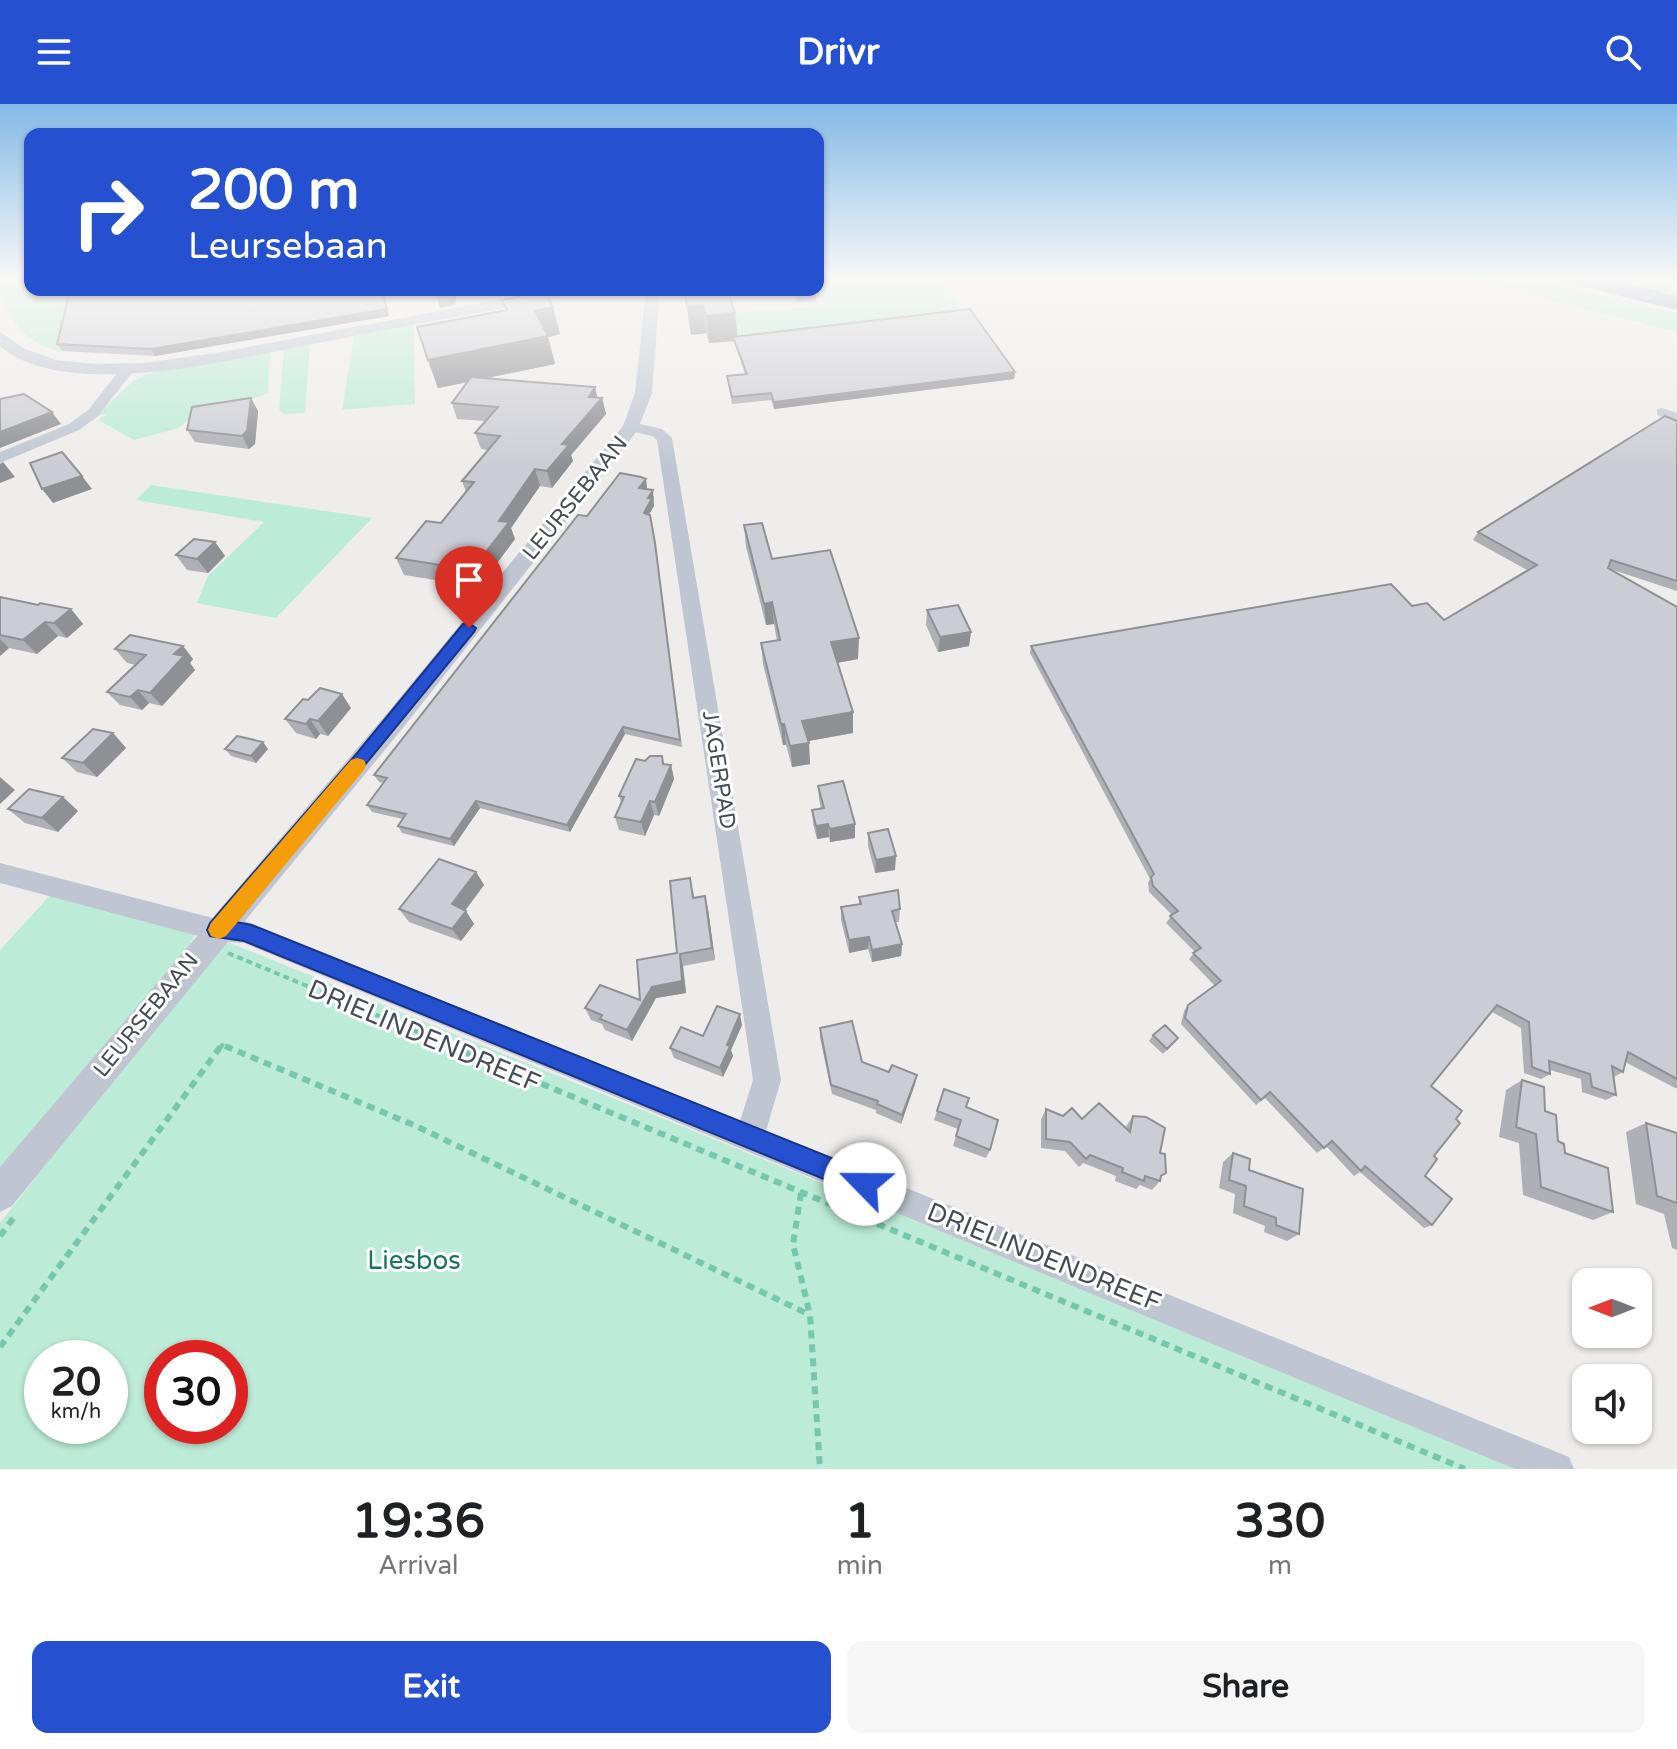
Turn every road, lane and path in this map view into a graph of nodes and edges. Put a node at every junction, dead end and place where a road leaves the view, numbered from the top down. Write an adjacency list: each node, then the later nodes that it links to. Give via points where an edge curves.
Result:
1 (5, 341): 4 (street, via 22,354 55,364)
2 (303, 341): 4 (street)
3 (648, 341): 5 (street, LEURSEBAAN, via 643,406)
4 (128, 369): 6 (street, via 93,413 74,427)
5 (631, 427): 8 (street, LEURSEBAAN); 9 (street, JAGERPAD, via 664,438 698,640 767,1080)
6 (0, 458)
7 (0, 873): 8 (street)
8 (221, 941): 9 (street, DRIELINDENDREEF, via 245,932); 10 (path, DRIELINDENDREEF); 11 (street, LEURSEBAAN)
9 (750, 1136): 16 (street, DRIELINDENDREEF)
10 (801, 1193): 12 (path, via 794,1249); 15 (path, DRIELINDENDREEF)
11 (0, 1194)
12 (810, 1315): 13 (path, via 416,1126 222,1045); 14 (path)
13 (0, 1347)
14 (820, 1469)
15 (1465, 1469)
16 (1557, 1469)

